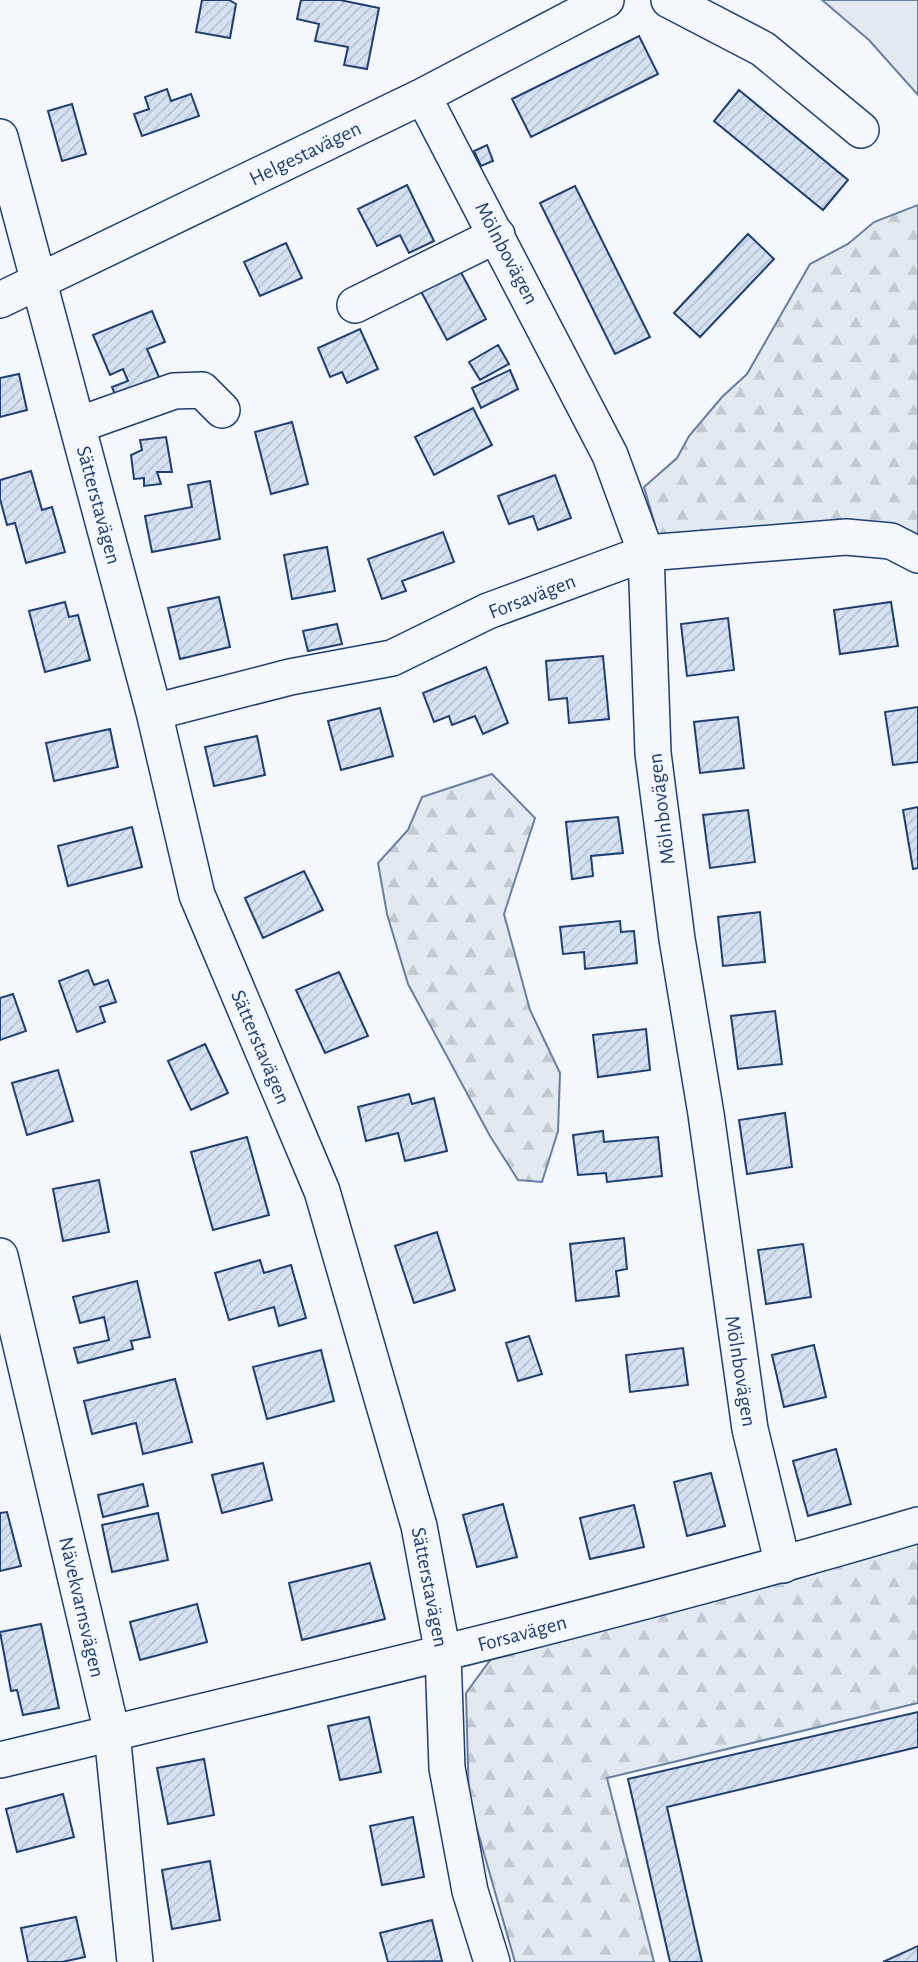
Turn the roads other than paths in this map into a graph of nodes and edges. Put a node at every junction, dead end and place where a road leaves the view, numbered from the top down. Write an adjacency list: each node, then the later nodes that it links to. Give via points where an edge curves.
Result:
1 (603, 0): 3 (street, Helgestavägen)
2 (669, 0): 4 (street, via 763,49)
3 (423, 96): 6 (street, Mölnbovägen); 7 (street, Helgestavägen)
4 (861, 130)
5 (0, 136): 7 (street, Sätterstavägen)
6 (497, 235): 9 (street); 12 (street, Mölnbovägen, via 610,456)
7 (39, 281): 8 (street, Helgestavägen); 11 (street, Sätterstavägen)
8 (0, 300)
9 (355, 305)
10 (222, 410): 11 (street, via 202,390 174,391)
11 (78, 425): 14 (street, Sätterstavägen)
12 (646, 553): 13 (street, Forsavägen, via 846,537 891,541); 14 (street, Forsavägen, via 488,611 392,658 290,677); 17 (street, Mölnbovägen, via 653,753 677,939 750,1429)
13 (918, 555)
14 (154, 712): 18 (street, Sätterstavägen, via 197,895 322,1191 419,1526)
15 (0, 1256): 19 (street, Nävekvarnsvägen)
16 (918, 1525): 17 (street, Forsavägen)
17 (783, 1565): 18 (street, Forsavägen)
18 (443, 1654): 19 (street, Forsavägen); 22 (street, Sätterstavägen, via 447,1768 470,1891)
19 (112, 1733): 20 (street, Forsavägen); 21 (street, Nävekvarnsvägen)
20 (0, 1760)
21 (135, 1962)
22 (492, 1962)

